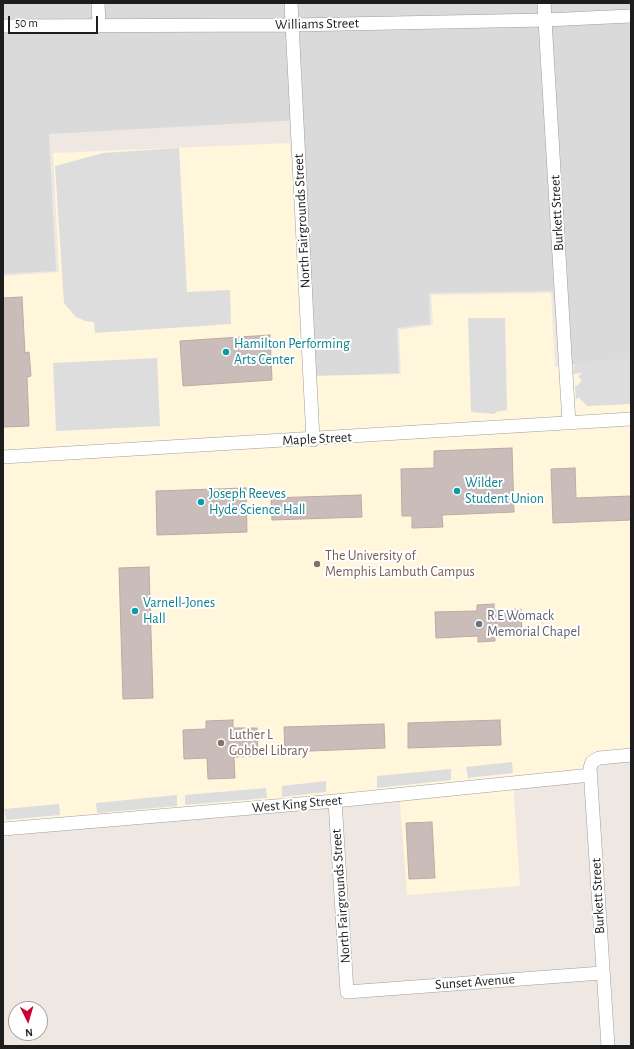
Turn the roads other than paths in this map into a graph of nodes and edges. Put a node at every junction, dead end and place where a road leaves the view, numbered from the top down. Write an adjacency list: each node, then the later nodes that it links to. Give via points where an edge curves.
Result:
1 (98, 3): 6 (street)
2 (292, 3): 7 (street, North Fairgrounds Street)
3 (544, 3): 5 (street, Burkett Street)
4 (631, 16): 5 (street, Williams Street)
5 (545, 20): 7 (street, Williams Street); 10 (street, Burkett Street)
6 (99, 25): 7 (street, Williams Street); 8 (street, Williams Street)
7 (293, 25): 11 (street, North Fairgrounds Street)
8 (3, 26)
9 (631, 419): 10 (street, Maple Street)
10 (569, 423): 11 (street, Maple Street)
11 (313, 440): 12 (street, Maple Street)
12 (3, 458)
13 (631, 754): 14 (street, Burkett Street, via 607,756 592,762)
14 (591, 775): 15 (street, West King Street); 17 (street, Burkett Street)
15 (335, 801): 16 (street, West King Street); 18 (street, North Fairgrounds Street)
16 (3, 829)
17 (602, 973): 18 (street, Sunset Avenue); 19 (street, Burkett Street)
18 (347, 992)
19 (608, 1046)

